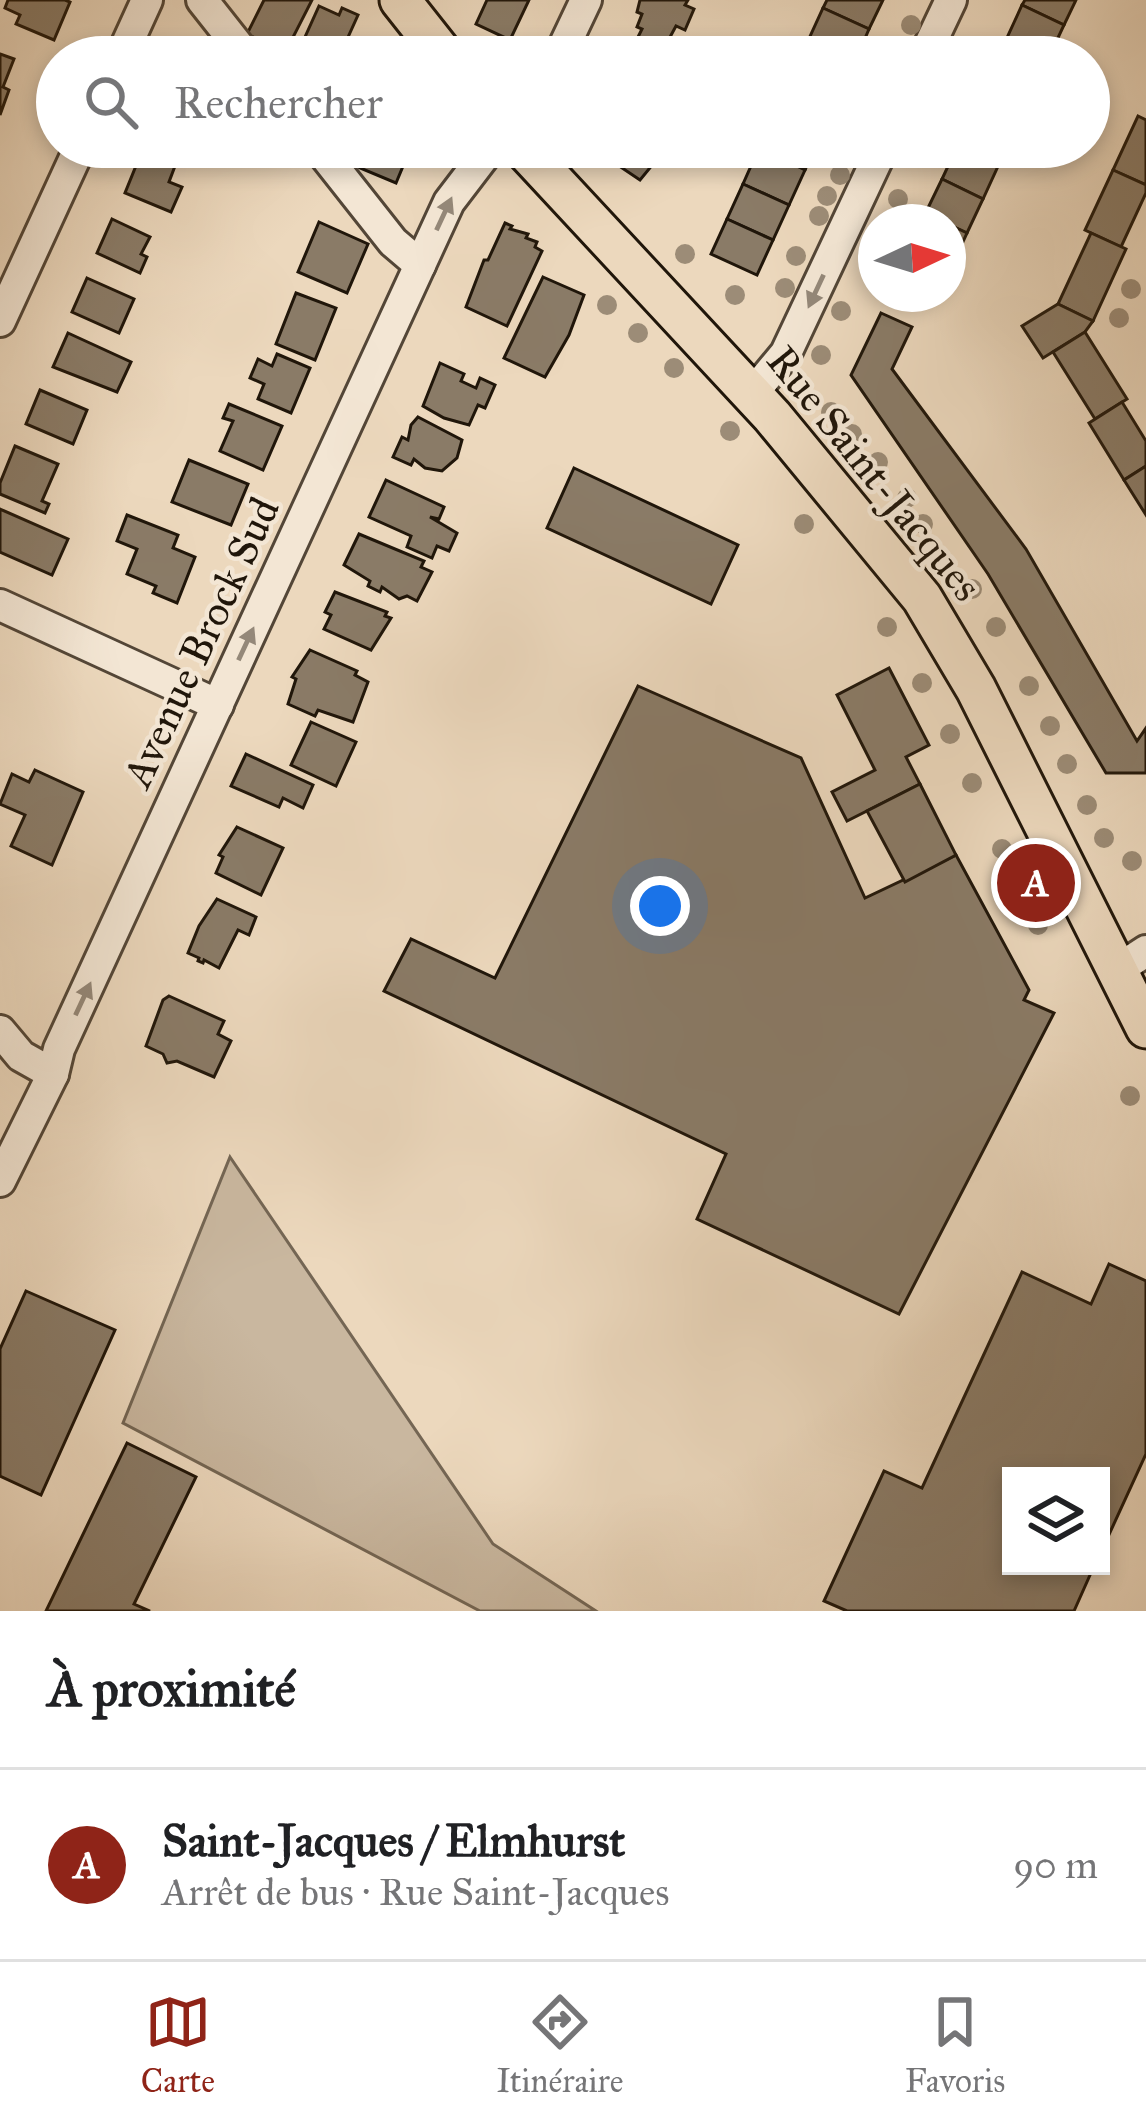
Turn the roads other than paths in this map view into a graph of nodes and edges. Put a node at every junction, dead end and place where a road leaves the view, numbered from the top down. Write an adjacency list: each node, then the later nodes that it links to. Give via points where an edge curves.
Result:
1 (147, 0): 6 (street)
2 (202, 0): 7 (street)
3 (400, 0): 8 (main road)
4 (586, 0): 9 (street)
5 (951, 0): 10 (street)
6 (131, 36)
7 (230, 36)
8 (428, 36)
9 (569, 36)
10 (934, 36)
11 (70, 168): 17 (street)
12 (335, 168): 16 (street)
13 (472, 168): 16 (street, Avenue Brock Sud, one-way to 13)
14 (542, 168): 18 (main road, Rue Saint-Jacques)
15 (873, 168): 18 (street, one-way to 18, via 786,353)
16 (420, 265): 20 (street, Avenue Brock Sud, one-way to 16)
17 (0, 321)
18 (752, 394): 21 (main road, Rue Saint-Jacques, via 943,629)
19 (0, 605): 20 (street)
20 (218, 705): 24 (street, Avenue Brock Sud, one-way to 20)
21 (1131, 960): 22 (main road, Rue Saint-Jacques)
22 (1146, 1028)
23 (0, 1031): 24 (street, via 21,1056)
24 (53, 1074): 25 (street, Avenue Brock Sud)
25 (0, 1181)

